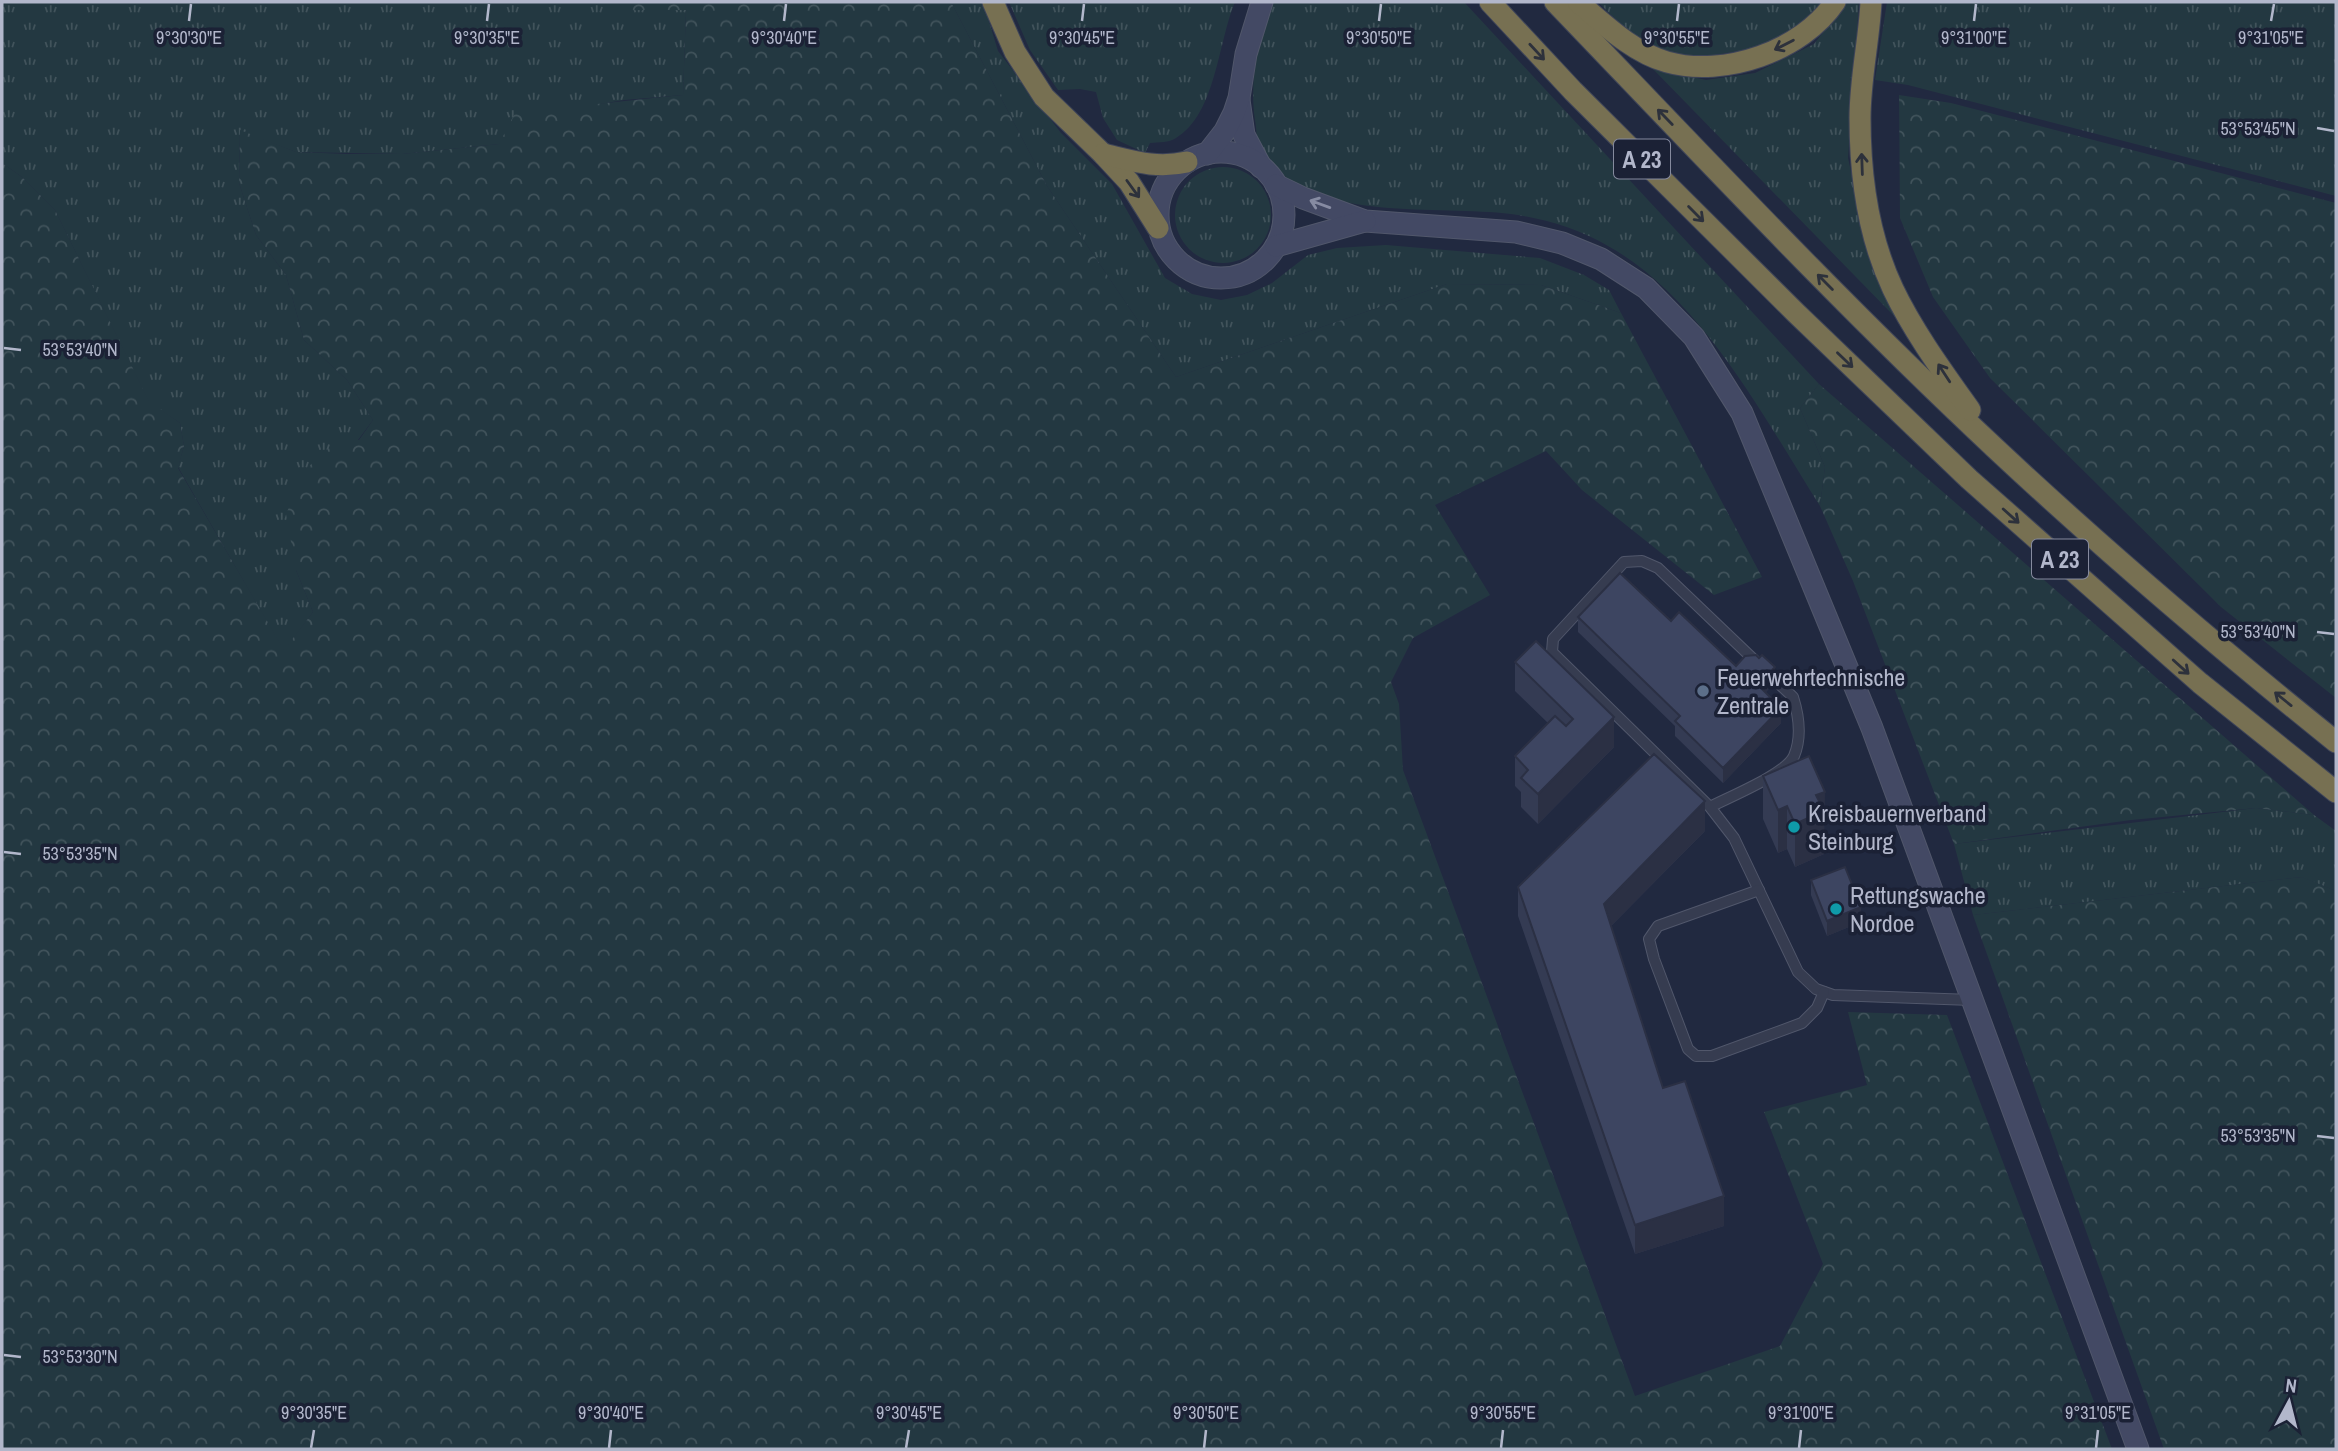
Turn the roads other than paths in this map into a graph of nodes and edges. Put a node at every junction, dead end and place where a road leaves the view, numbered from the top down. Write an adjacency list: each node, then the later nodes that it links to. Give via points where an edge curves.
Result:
1 (993, 2): 9 (highway, via 1044,97)
2 (1262, 2): 8 (main road)
3 (1490, 2): 19 (highway, A 23, one-way to 19, via 1786,303 1969,479 2200,683)
4 (1555, 2): 17 (highway, A 23, one-way to 4, via 1823,280)
5 (1578, 2): 6 (highway, one-way to 5, via 1812,29 1785,46 1751,60 1710,67 1667,62 1637,48)
6 (1835, 2)
7 (1871, 2): 17 (highway, one-way to 7, via 1893,289 1873,234 1863,179 1860,118)
8 (1239, 98): 10 (main road, via 1225,131); 12 (main road, via 1244,135)
9 (1103, 153): 11 (highway, via 1147,164); 15 (highway, one-way to 15, via 1134,188)
10 (1207, 154): 11 (main road); 12 (main road, via 1226,152)
11 (1186, 162): 15 (main road, via 1162,191)
12 (1261, 167): 13 (main road)
13 (1276, 185): 14 (main road, one-way to 13); 16 (main road, via 1283,205 1283,226)
14 (1365, 221): 16 (main road); 23 (main road, via 1516,232 1562,243 1601,258 1646,288 1694,337 1742,413 1763,462 1872,728)
15 (1158, 228): 16 (main road, via 1168,252 1187,269 1211,278 1237,277 1260,266)
16 (1276, 246)
17 (1996, 450): 18 (highway, A 23, one-way to 17, via 2225,653)
18 (2336, 741)
19 (2336, 792)
20 (1710, 807): 20 (lane, via 1552,652 1553,639 1624,562 1642,561 1658,568 1793,697 1800,721 1793,758 1775,775); 21 (lane, via 1734,838)
21 (1759, 890): 22 (lane, via 1798,972); 22 (lane, via 1658,926 1649,939 1688,1049 1696,1056 1712,1056 1802,1023 1817,1009)
22 (1824, 992): 23 (lane)
23 (1972, 1000): 24 (main road)
24 (2138, 1449)

